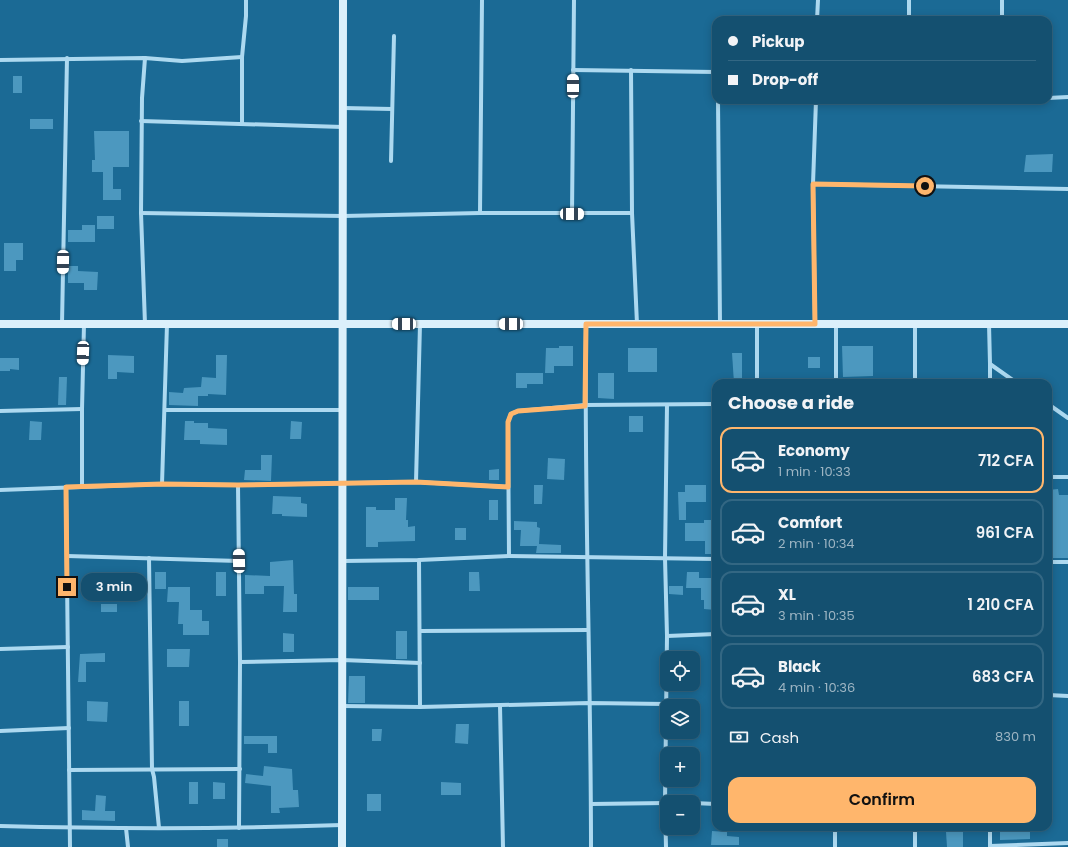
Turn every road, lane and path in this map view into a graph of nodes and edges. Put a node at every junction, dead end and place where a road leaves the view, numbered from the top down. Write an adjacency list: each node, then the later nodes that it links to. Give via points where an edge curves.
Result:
1 (246, 0): 12 (street)
2 (343, 0): 23 (street)
3 (482, 0): 32 (street)
4 (574, 0): 16 (street)
5 (818, 0): 8 (street)
6 (909, 0): 9 (street)
7 (1002, 0): 10 (street)
8 (817, 16)
9 (909, 16)
10 (1002, 16)
11 (394, 36): 24 (street)
12 (242, 57): 14 (street, via 182,61); 26 (street)
13 (67, 58): 14 (street); 15 (street); 37 (street)
14 (145, 58): 25 (street)
15 (0, 60)
16 (573, 70): 17 (street); 34 (street)
17 (630, 70): 18 (street); 33 (street)
18 (712, 72)
19 (1068, 97): 20 (street)
20 (1052, 98)
21 (718, 104): 45 (street)
22 (816, 104): 29 (street)
23 (343, 108): 24 (street); 27 (street)
24 (392, 109): 28 (street)
25 (141, 121): 26 (street); 31 (street)
26 (242, 124): 27 (street)
27 (343, 127): 35 (street)
28 (391, 161)
29 (813, 184): 30 (street); 47 (street)
30 (1068, 189)
31 (141, 213): 35 (street); 39 (street)
32 (480, 213): 34 (street); 35 (street)
33 (632, 213): 34 (street); 44 (street)
34 (572, 214)
35 (343, 216): 41 (street)
36 (0, 324): 37 (street)
37 (62, 324): 38 (street)
38 (84, 324): 39 (street); 62 (street)
39 (145, 324): 40 (street)
40 (168, 324): 41 (street); 63 (street)
41 (343, 324): 42 (street); 64 (street)
42 (420, 324): 43 (street); 69 (street)
43 (586, 324): 44 (street); 60 (street)
44 (637, 324): 45 (street)
45 (720, 324): 46 (street)
46 (758, 324): 47 (street); 53 (street)
47 (815, 324): 48 (street)
48 (836, 324): 49 (street); 54 (street)
49 (915, 324): 50 (street); 55 (street)
50 (989, 324): 51 (street); 52 (street)
51 (1068, 324)
52 (990, 364): 56 (street); 57 (street)
53 (757, 379)
54 (836, 379)
55 (915, 379)
56 (990, 379)
57 (1011, 379)
58 (712, 404): 59 (street)
59 (667, 405): 60 (street); 81 (street)
60 (585, 406): 75 (street, via 518,411 511,414 508,422); 79 (street)
61 (1052, 407): 66 (street)
62 (82, 410): 65 (street); 73 (street)
63 (166, 410): 64 (street); 70 (street)
64 (343, 410): 71 (street)
65 (0, 411)
66 (1068, 418)
67 (1068, 477): 68 (street)
68 (1052, 478)
69 (416, 482): 71 (street); 75 (street)
70 (162, 484): 72 (street); 73 (street)
71 (342, 484): 72 (street); 85 (street)
72 (238, 485): 84 (street)
73 (82, 486): 74 (street)
74 (66, 487): 76 (street); 77 (street)
75 (508, 487): 78 (street)
76 (0, 490)
77 (67, 556): 80 (street); 92 (street)
78 (509, 556): 79 (street); 83 (street)
79 (588, 557): 81 (street); 88 (street)
80 (149, 558): 84 (street); 108 (street)
81 (665, 558): 82 (street); 91 (street)
82 (712, 559)
83 (418, 560): 85 (street); 89 (street)
84 (239, 561): 95 (street)
85 (342, 561): 94 (street)
86 (1052, 562): 87 (street)
87 (1068, 562)
88 (588, 630): 89 (street); 100 (street)
89 (420, 631): 96 (street)
90 (712, 634): 91 (street)
91 (667, 636): 99 (street)
92 (68, 647): 93 (street); 105 (street)
93 (0, 649)
94 (342, 660): 95 (street); 96 (street); 102 (street)
95 (240, 662): 109 (street)
96 (420, 662): 104 (street)
97 (1052, 695): 98 (street)
98 (1068, 696)
99 (666, 699)
100 (589, 703): 101 (street); 103 (street); 114 (street)
101 (660, 704)
102 (342, 706): 104 (street); 116 (street)
103 (500, 706): 104 (street); 131 (street)
104 (420, 707)
105 (69, 728): 106 (street); 110 (street)
106 (0, 731)
107 (666, 739): 111 (street)
108 (152, 769): 109 (street); 110 (street); 120 (street)
109 (240, 769): 121 (street)
110 (70, 770): 118 (street)
111 (666, 795)
112 (660, 803): 114 (street)
113 (700, 803): 115 (street)
114 (591, 804): 132 (street)
115 (712, 804)
116 (342, 825): 121 (street); 130 (street)
117 (0, 826): 118 (street)
118 (70, 828): 119 (street); 128 (street)
119 (126, 828): 120 (street); 129 (street)
120 (158, 828): 121 (street)
121 (239, 828)
122 (835, 831): 134 (street)
123 (915, 831): 135 (street)
124 (990, 831): 127 (street)
125 (666, 835): 133 (street)
126 (1068, 843): 127 (street)
127 (990, 846)
128 (70, 847)
129 (128, 847)
130 (342, 847)
131 (503, 847)
132 (591, 847)
133 (666, 847)
134 (835, 847)
135 (915, 847)

